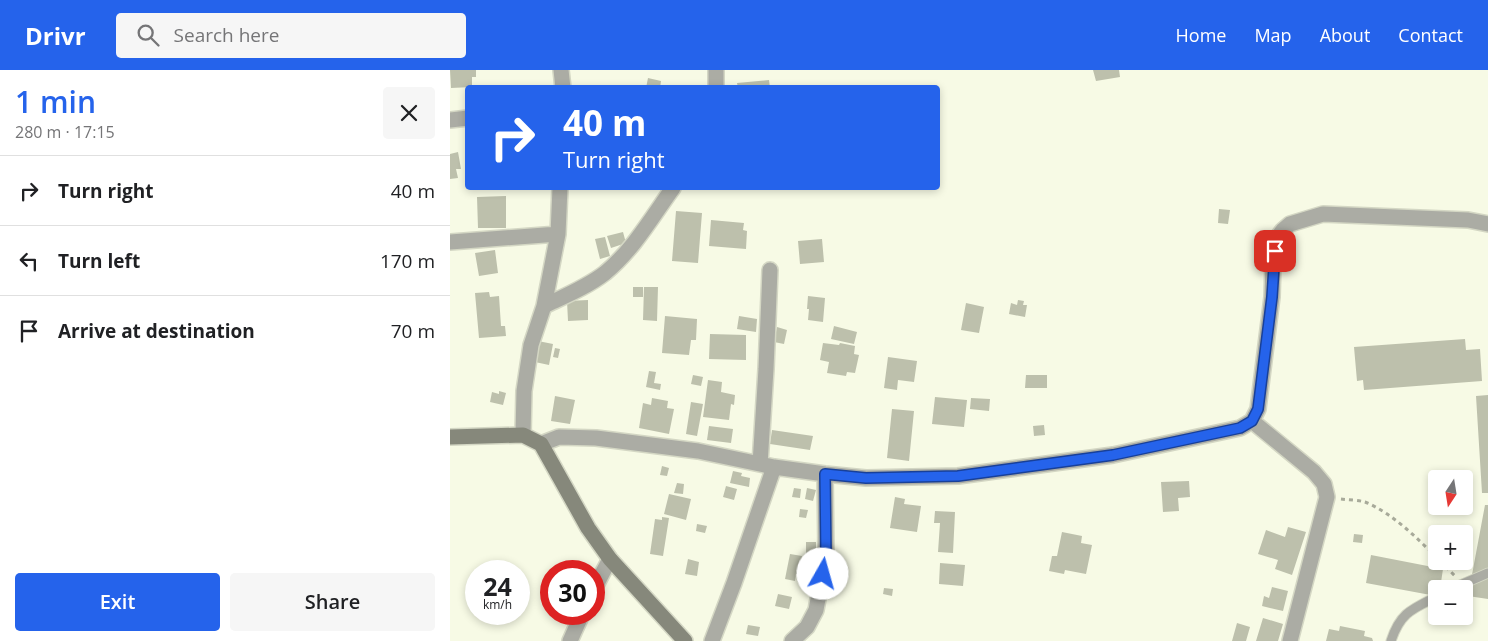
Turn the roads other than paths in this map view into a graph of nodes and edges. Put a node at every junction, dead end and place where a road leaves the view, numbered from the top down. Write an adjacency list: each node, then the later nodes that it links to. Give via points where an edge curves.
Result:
1 (561, 70): 3 (street)
2 (716, 70): 4 (street)
3 (563, 85)
4 (716, 85)
5 (465, 118): 6 (street)
6 (450, 120)
7 (560, 190): 10 (street)
8 (672, 190): 13 (street, via 632,246 605,272 584,287)
9 (1488, 224): 14 (street, via 1468,220 1323,214 1290,224 1282,230 1277,238 1258,409)
10 (558, 234): 11 (street); 13 (street)
11 (450, 242)
12 (770, 270): 18 (street)
13 (544, 306): 15 (street, via 531,345 524,391)
14 (1252, 421): 19 (street, via 1240,428 1113,455 958,476 866,478); 30 (street, via 1314,472 1324,484 1327,497)
15 (523, 435): 16 (street); 17 (street)
16 (450, 437)
17 (541, 444): 18 (street, via 559,437 596,438 698,451); 20 (street, via 588,528)
18 (767, 465): 19 (street); 28 (street, via 734,583)
19 (825, 474): 29 (street, via 826,556 816,610 807,627)
20 (610, 559): 21 (street); 27 (street)
21 (605, 568)
22 (1488, 573): 23 (lane)
23 (1470, 580)
24 (1428, 601): 31 (lane, via 1404,615)
25 (577, 625): 26 (street)
26 (570, 641)
27 (686, 641)
28 (712, 641)
29 (792, 641)
30 (1290, 641)
31 (1391, 641)

